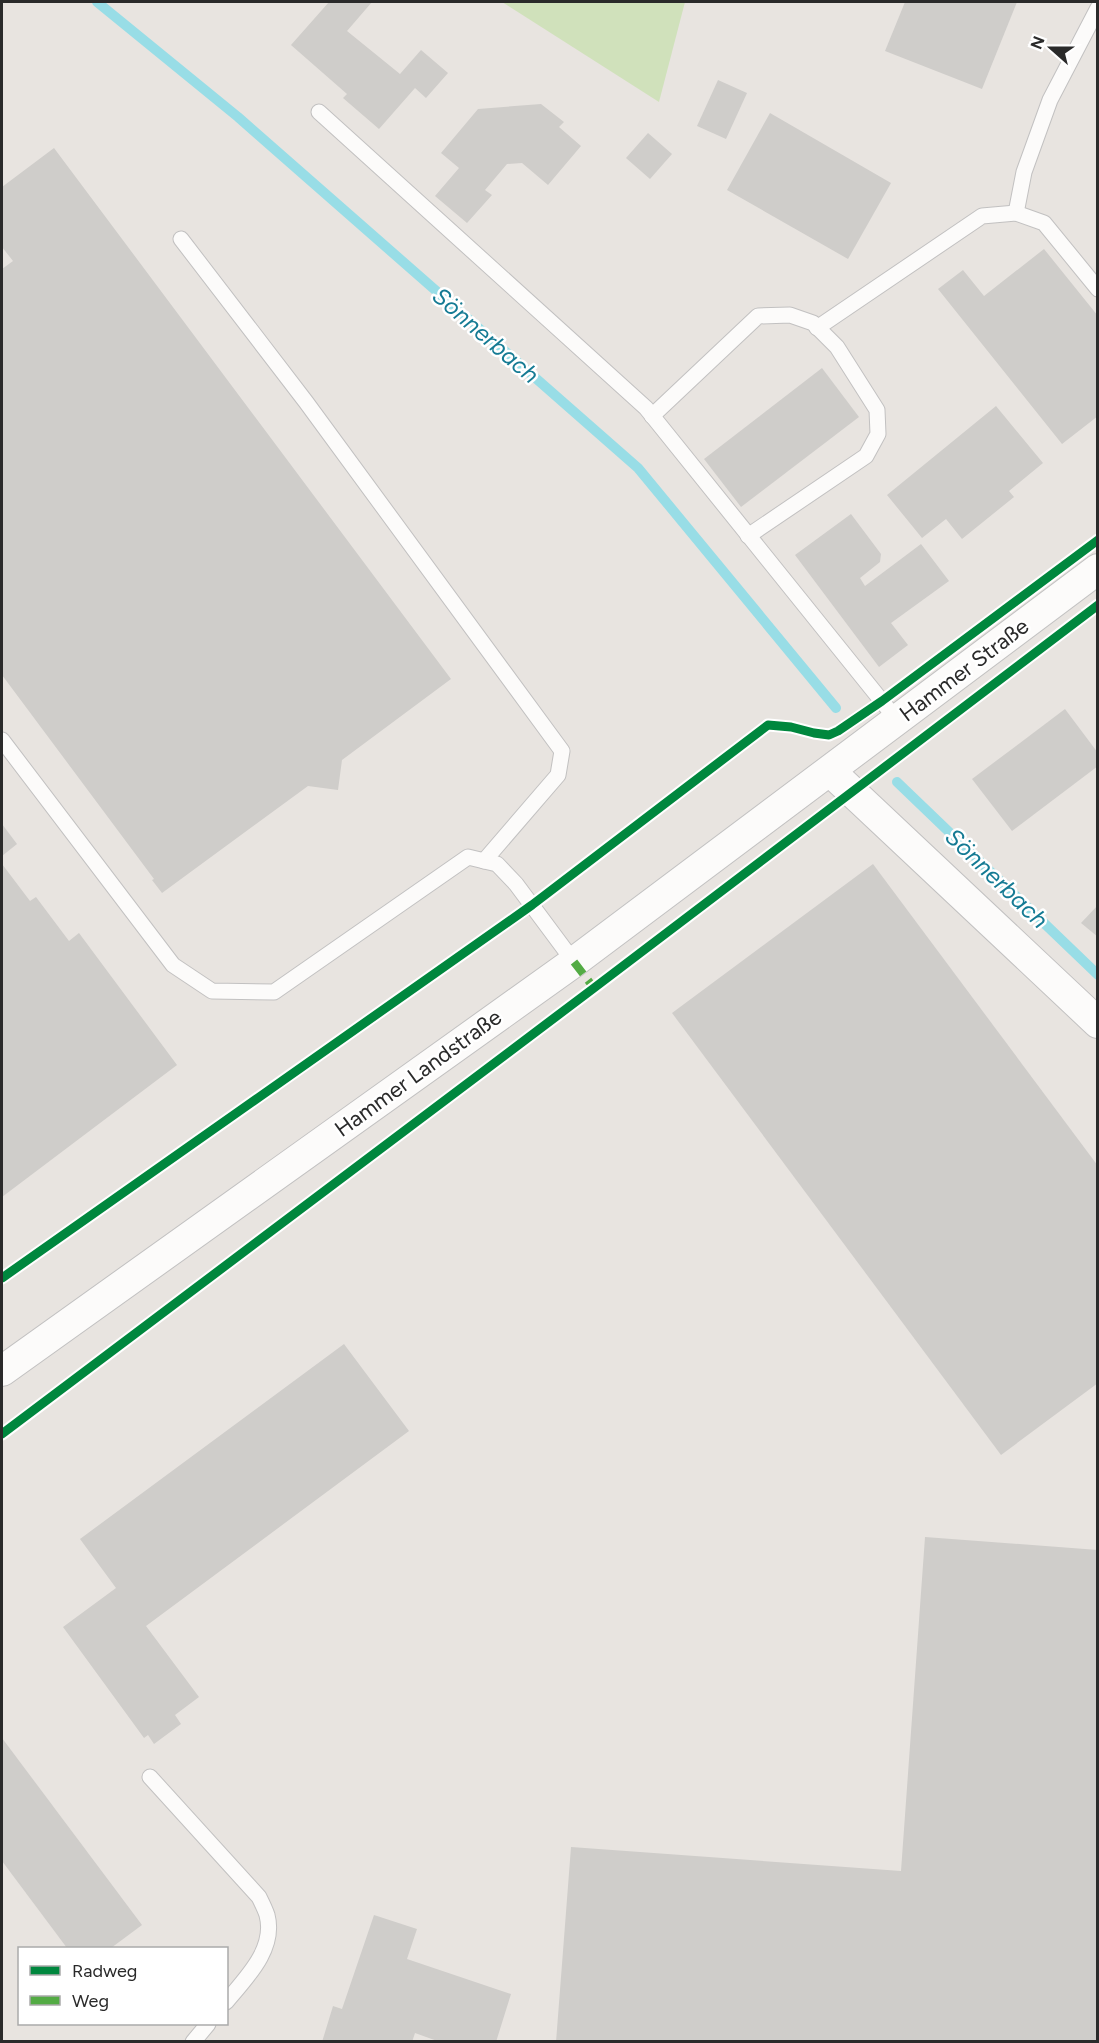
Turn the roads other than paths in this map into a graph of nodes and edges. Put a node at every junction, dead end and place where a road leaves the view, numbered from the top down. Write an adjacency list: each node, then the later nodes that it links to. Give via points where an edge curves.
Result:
1 (1098, 8): 3 (lane, via 1050,100 1024,172)
2 (319, 112): 7 (lane)
3 (1016, 213): 5 (lane, via 1044,223); 6 (lane, via 982,216)
4 (180, 239): 13 (lane, via 306,402 562,751 558,775)
5 (1098, 289)
6 (817, 328): 7 (lane, via 790,315 758,316); 8 (lane, via 837,347 877,410 878,434 866,456)
7 (652, 416): 8 (lane)
8 (748, 536): 10 (lane)
9 (1098, 569): 10 (street, Hammer Straße)
10 (897, 720): 12 (street, Hammer Straße)
11 (2, 740): 13 (lane, via 172,965 212,991 273,992 468,857)
12 (830, 771): 14 (street, Hammer Landstraße); 15 (street)
13 (484, 861): 14 (lane, via 496,864 516,884)
14 (574, 962): 16 (street, Hammer Landstraße)
15 (1098, 1023)
16 (2, 1371)
17 (150, 1777): 18 (lane, via 260,1897 267,1916 268,1939 259,1959)
18 (228, 1999)
19 (207, 2025): 20 (lane)
20 (193, 2042)

